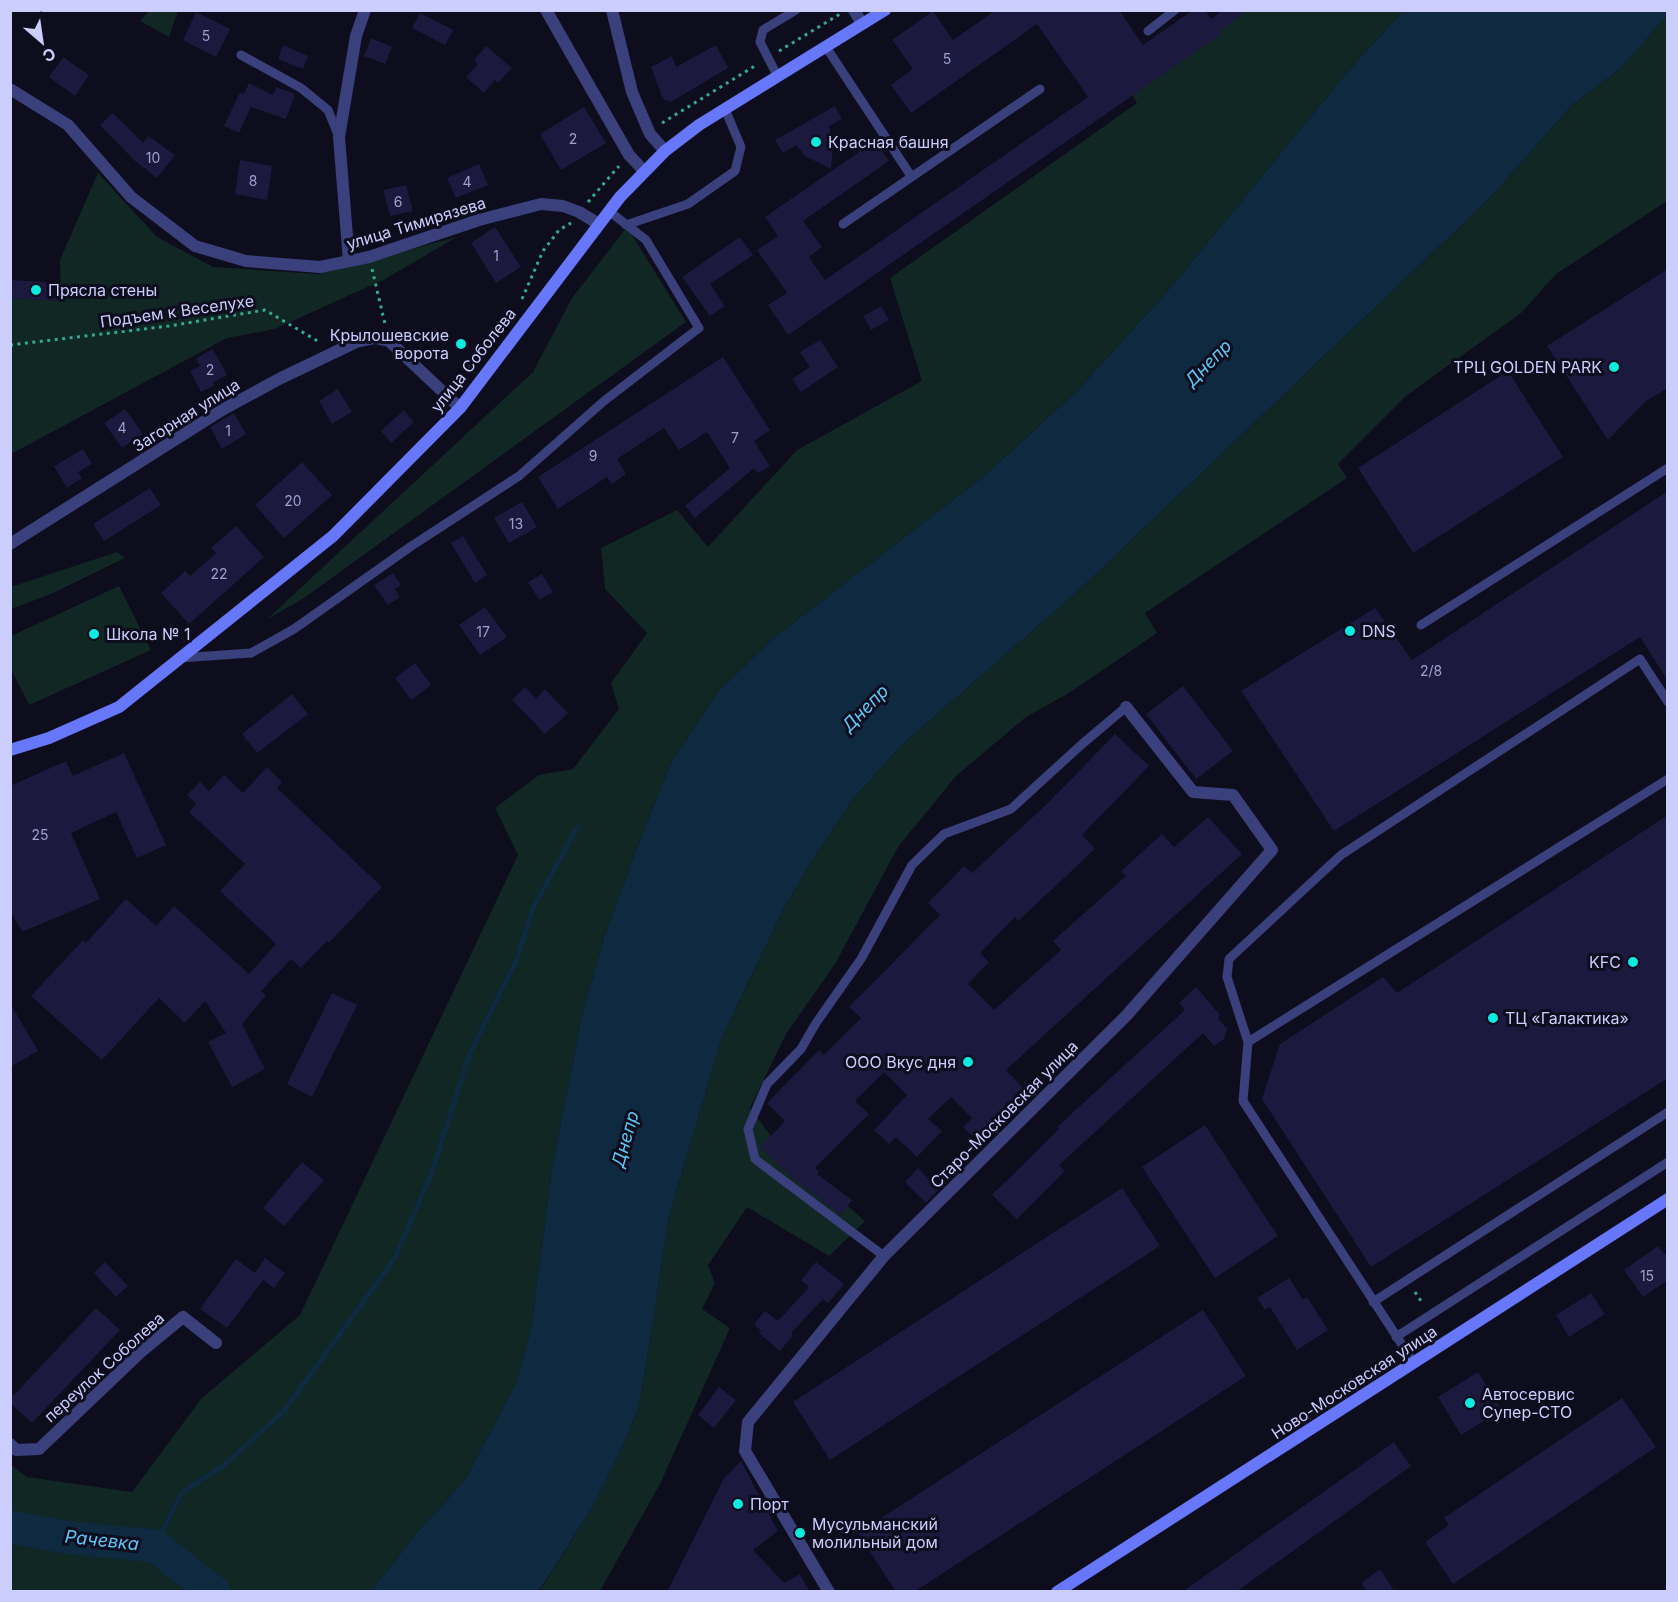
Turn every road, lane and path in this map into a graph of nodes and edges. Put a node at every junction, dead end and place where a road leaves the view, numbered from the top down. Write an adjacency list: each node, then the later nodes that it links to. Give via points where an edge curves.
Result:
1 (365, 10): 16 (street, via 356,36)
2 (546, 10): 18 (street, via 629,154)
3 (612, 10): 17 (street, via 632,92 650,134)
4 (796, 10): 12 (lane, via 763,30 760,42)
5 (854, 10): 8 (street)
6 (885, 10): 8 (main road, улица Соболева)
7 (1175, 10): 9 (lane)
8 (862, 24): 10 (main road, улица Соболева)
9 (1148, 30)
10 (826, 47): 12 (main road, улица Соболева); 19 (lane)
11 (241, 55): 16 (lane, via 301,88 328,110)
12 (778, 76): 15 (main road, улица Соболева)
13 (10, 89): 25 (street, улица Тимирязева, via 68,126 131,197 195,246 246,261 320,267)
14 (1040, 89): 19 (lane)
15 (725, 109): 17 (main road, улица Соболева); 23 (lane, via 741,147 735,171 688,204)
16 (339, 137): 25 (street)
17 (664, 151): 18 (main road, улица Соболева)
18 (644, 171): 20 (main road, улица Соболева)
19 (910, 176): 22 (lane)
20 (609, 211): 21 (main road, улица Соболева); 23 (lane)
21 (599, 224): 24 (street, улица Тимирязева, via 563,206 541,204); 29 (main road, улица Соболева)
22 (843, 224)
23 (626, 225): 33 (lane, via 645,240 699,328 604,401 519,476 294,629 251,654)
24 (369, 257): 25 (street, улица Тимирязева); 26 (path)
25 (349, 261)
26 (389, 340): 28 (street, Загорная улица, via 375,338); 29 (street)
27 (12, 346): 28 (path, Подъем к Веселухе, via 265,310)
28 (336, 351): 31 (street, Загорная улица, via 222,410)
29 (460, 408): 33 (main road, улица Соболева, via 333,536)
30 (1668, 468): 32 (lane)
31 (10, 544)
32 (1421, 625)
33 (180, 658): 36 (main road, улица Соболева, via 119,707 49,738)
34 (1668, 702): 38 (lane, via 1640,659 1341,855 1228,959 1227,977)
35 (1126, 707): 42 (lane, via 1011,809 944,834 912,865 861,959 801,1049 767,1084 748,1129 755,1159); 42 (street, Старо-Московская улица, via 1193,792 1233,795 1272,850 1126,1016)
36 (10, 750)
37 (1668, 779): 38 (lane)
38 (1248, 1042): 43 (lane, via 1243,1101)
39 (1668, 1112): 43 (lane)
40 (1668, 1162): 44 (lane)
41 (1668, 1199): 46 (main road, Ново-Московская улица)
42 (884, 1256): 48 (street, Старо-Московская улица, via 748,1422 745,1451)
43 (1373, 1302): 44 (lane)
44 (1396, 1337): 46 (lane)
45 (216, 1342): 47 (street, переулок Соболева, via 183,1317 39,1449 16,1450)
46 (1414, 1363): 49 (main road, Ново-Московская улица)
47 (10, 1444)
48 (829, 1592)
49 (1057, 1592)

